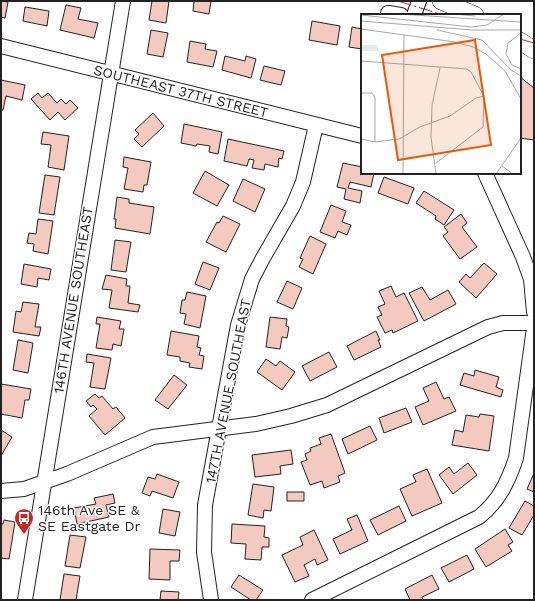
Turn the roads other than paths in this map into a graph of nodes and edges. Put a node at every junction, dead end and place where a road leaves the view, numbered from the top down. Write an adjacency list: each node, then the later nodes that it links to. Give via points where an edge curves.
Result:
1 (123, 1): 9 (street, 146TH AVENUE SOUTHEAST)
2 (419, 1): 4 (street)
3 (441, 1): 5 (main road)
4 (414, 14)
5 (473, 14)
6 (521, 42): 8 (main road)
7 (1, 46): 9 (street, SOUTHEAST 37TH STREET)
8 (534, 50)
9 (110, 73): 10 (street, SOUTHEAST 37TH STREET); 19 (street, 146TH AVENUE SOUTHEAST)
10 (316, 125): 11 (street, SOUTHEAST 37TH STREET); 18 (street, 147TH AVENUE SOUTHEAST, via 303,182 293,206 263,258 246,297 238,325)
11 (361, 136)
12 (485, 174): 13 (street)
13 (532, 279): 14 (street)
14 (534, 312)
15 (534, 323): 18 (street, via 503,323 488,327 327,405 291,416)
16 (534, 328): 17 (street)
17 (531, 368): 23 (street, via 516,458 502,494 492,507 480,517)
18 (219, 430): 19 (street, via 153,438); 22 (street, 147TH AVENUE SOUTHEAST, via 203,527)
19 (43, 482): 20 (street, via 24,489); 21 (street, 146TH AVENUE SOUTHEAST)
20 (1, 491)
21 (25, 600)
22 (211, 600)
23 (312, 600)

